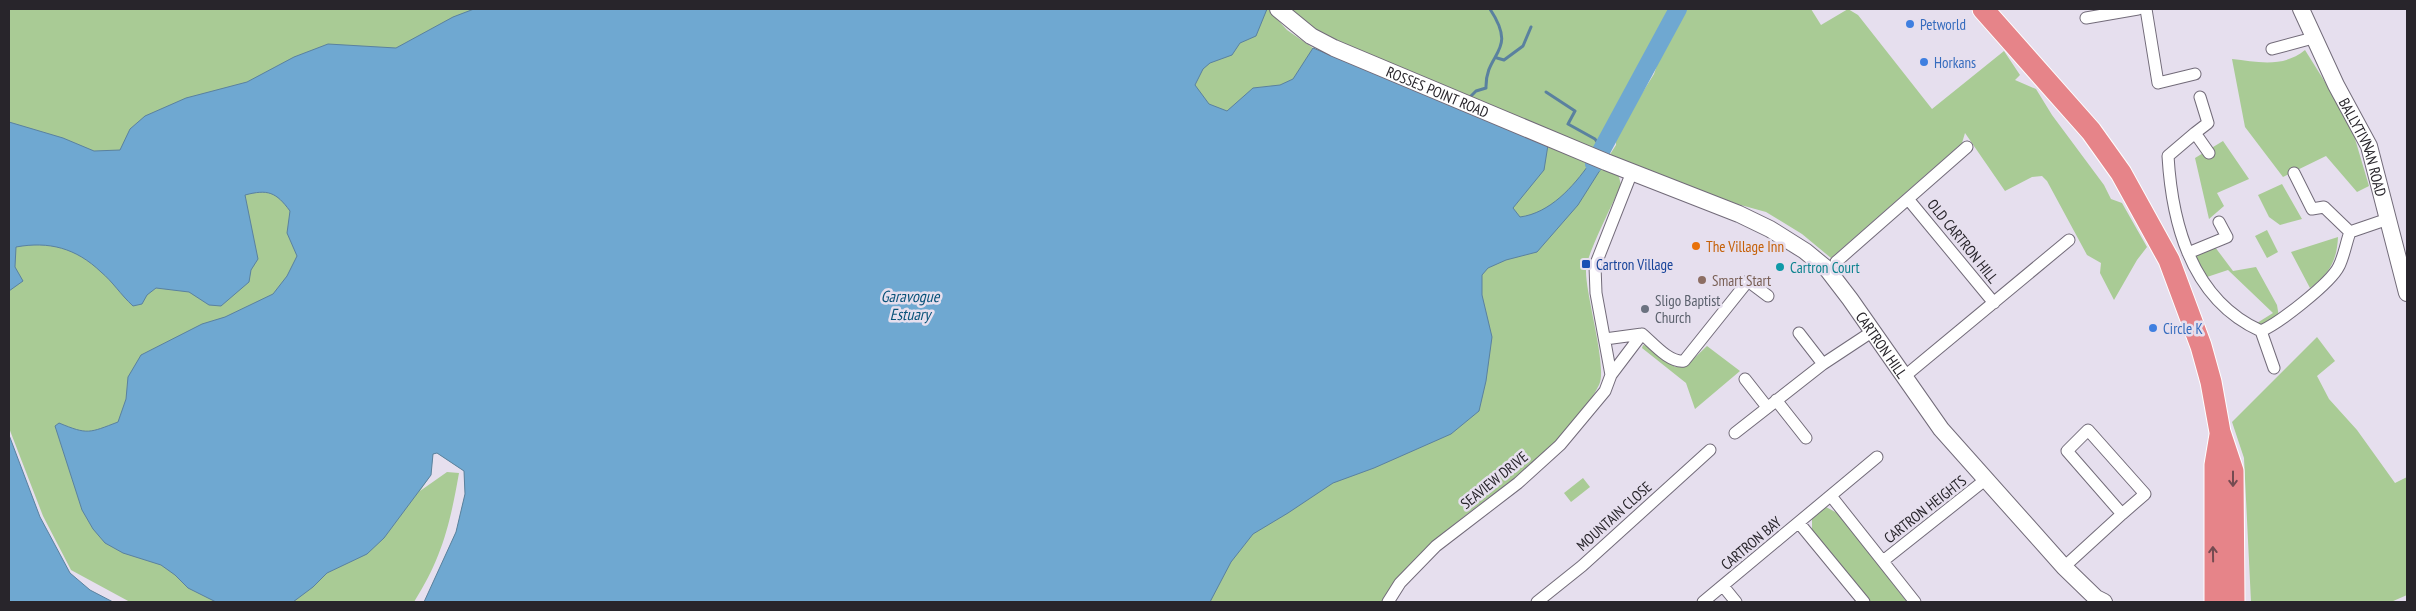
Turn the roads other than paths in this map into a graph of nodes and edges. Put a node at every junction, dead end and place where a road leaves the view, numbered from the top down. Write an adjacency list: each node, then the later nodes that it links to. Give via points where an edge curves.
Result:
1 (1278, 9): 14 (main road, ROSSES POINT ROAD, via 1295,24 1334,48)
2 (1982, 9): 38 (highway, via 2091,131 2144,213 2169,260 2194,326 2211,382)
3 (2138, 9): 6 (street)
4 (2146, 9): 9 (street, via 2158,83)
5 (2301, 9): 7 (main road, BALLYTIVNAN ROAD)
6 (2086, 18)
7 (2313, 38): 8 (street); 18 (main road, BALLYTIVNAN ROAD, via 2369,146)
8 (2272, 49)
9 (2195, 74)
10 (2200, 97): 11 (street, via 2208,123)
11 (2196, 133): 13 (street); 22 (street, via 2168,156 2170,194)
12 (1967, 147): 17 (street, OLD CARTRON HILL)
13 (2209, 153)
14 (1606, 162): 15 (main road, CARTRON HILL)
15 (1632, 172): 27 (main road, CARTRON HILL, via 1738,214 1806,251 1827,269); 31 (street, via 1595,266 1596,293)
16 (2294, 173): 20 (street, via 2312,209 2324,207)
17 (1908, 199): 23 (street, OLD CARTRON HILL); 26 (street, OLD CARTRON HILL)
18 (2388, 219): 20 (street); 24 (main road, BALLYTIVNAN ROAD)
19 (2219, 222): 22 (street, via 2227,237)
20 (2350, 232): 28 (street, via 2338,268 2272,327)
21 (2070, 240): 26 (street, OLD CARTRON HILL)
22 (2188, 253): 28 (street, via 2219,303 2244,323)
23 (1836, 262)
24 (2407, 293)
25 (1768, 296): 30 (street, via 1748,281 1684,361 1672,359)
26 (1994, 303): 35 (street, OLD CARTRON HILL)
27 (1873, 331): 32 (street); 35 (main road, CARTRON HILL)
28 (2261, 331): 33 (street)
29 (1799, 333): 32 (street)
30 (1642, 334): 31 (street); 34 (street, SEAVIEW DRIVE)
31 (1605, 339): 34 (street)
32 (1823, 364): 37 (street)
33 (2274, 368)
34 (1611, 375): 50 (street, SEAVIEW DRIVE, via 1594,406 1560,445 1518,483 1436,546 1400,583)
35 (1905, 376): 43 (main road, CARTRON HILL, via 1941,429)
36 (1745, 379): 37 (street)
37 (1772, 404): 39 (street); 40 (street)
38 (2220, 432): 57 (highway, one-way to 38, via 2215,465); 58 (highway, one-way to 58, via 2233,471)
39 (1735, 433)
40 (1806, 438)
41 (1710, 450): 51 (street, MOUNTAIN CLOSE, via 1582,566)
42 (1877, 457): 44 (street)
43 (1985, 480): 47 (street, CARTRON HEIGHTS); 48 (main road, CARTRON HILL)
44 (1831, 496): 46 (street); 47 (street, CARTRON HEIGHTS)
45 (2122, 514): 45 (street, via 2067,450 2088,430 2145,494); 48 (street)
46 (1799, 523): 49 (street, CARTRON BAY); 54 (street)
47 (1883, 561): 55 (street, CARTRON HEIGHTS)
48 (2064, 568): 56 (main road, CARTRON HILL)
49 (1723, 586): 52 (street, CARTRON BAY); 53 (street, CARTRON BAY)
50 (1388, 602)
51 (1537, 602)
52 (1703, 602)
53 (1736, 602)
54 (1864, 602)
55 (1915, 602)
56 (2104, 602)
57 (2215, 602)
58 (2234, 602)

